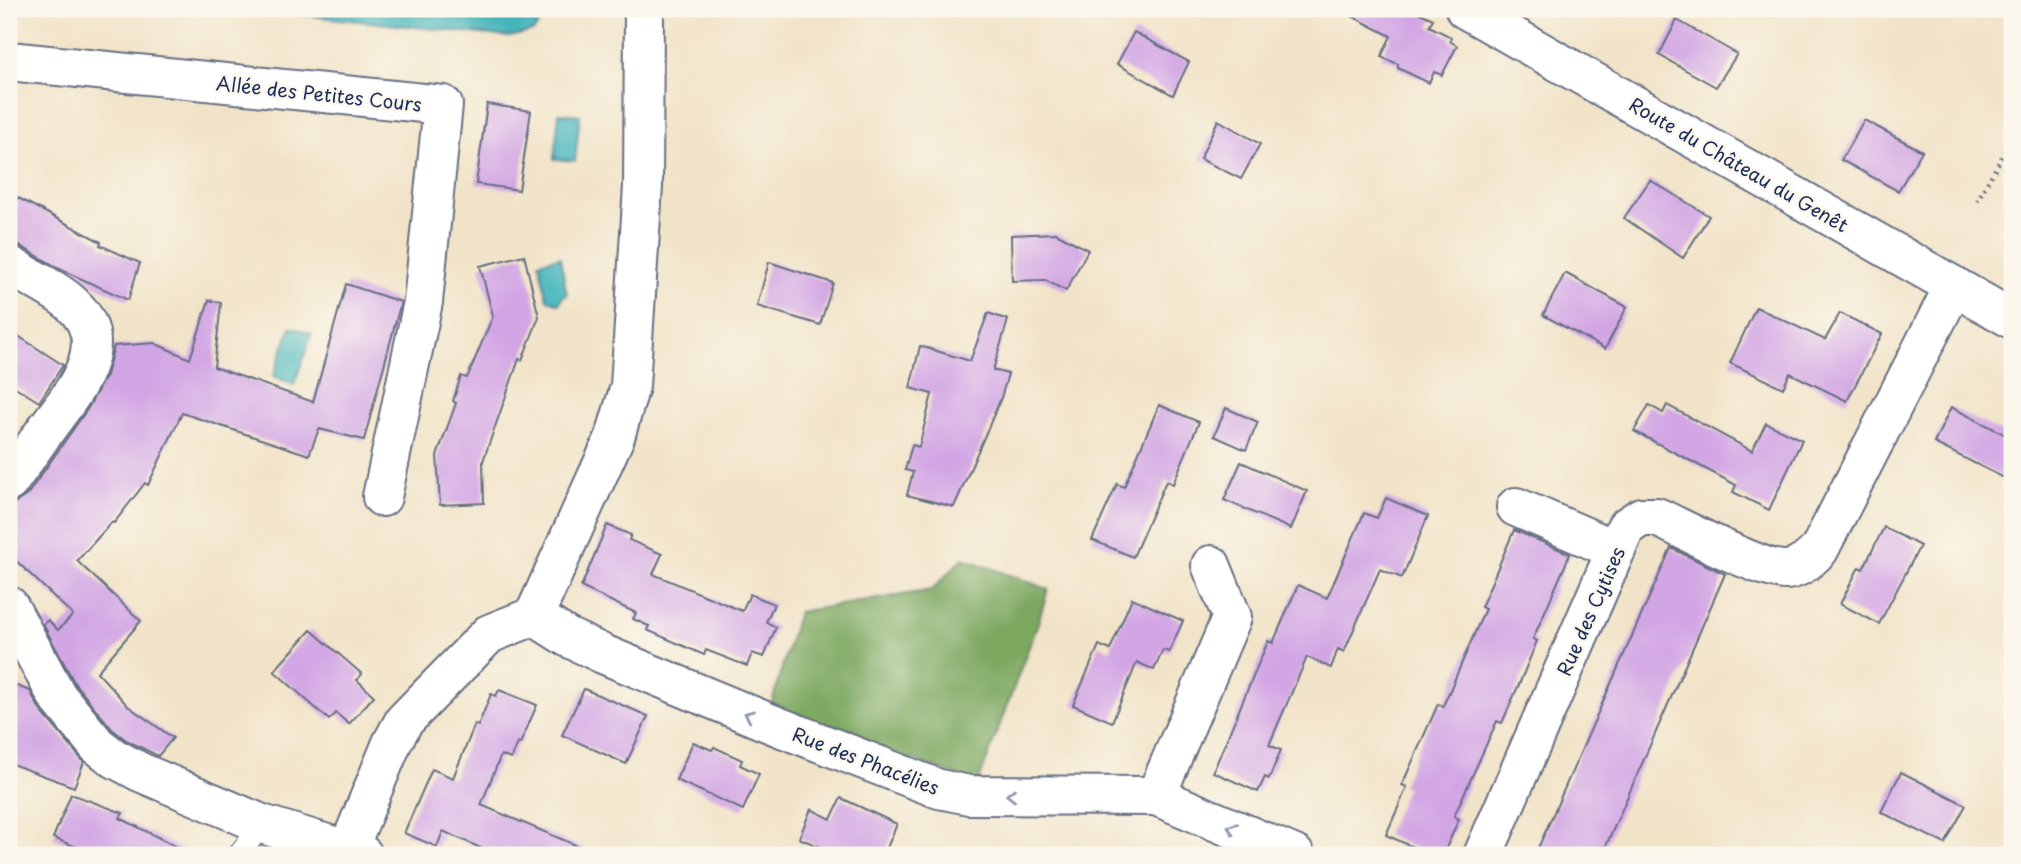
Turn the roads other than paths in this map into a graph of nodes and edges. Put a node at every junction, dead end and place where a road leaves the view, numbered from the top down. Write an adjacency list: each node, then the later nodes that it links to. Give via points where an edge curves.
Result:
1 (644, 9): 13 (street, via 643,186 630,386 615,437)
2 (1465, 9): 5 (street, Route du Château du Genêt)
3 (9, 61): 8 (street, Allée des Petites Cours, via 443,105 424,302)
4 (9, 265): 7 (street, via 73,305 87,323 92,343 88,366 77,387)
5 (1954, 286): 6 (street, Route du Château du Genêt); 10 (street, Rue des Cytises, via 1819,550 1804,564 1787,570 1767,567 1657,517 1641,517 1626,527)
6 (2012, 319)
7 (9, 482)
8 (382, 497)
9 (1516, 507): 10 (street)
10 (1616, 550): 19 (street, Rue des Cytises)
11 (1210, 565): 14 (street, via 1232,617)
12 (9, 606): 15 (street, via 57,696 97,745 141,772)
13 (534, 617): 14 (street, Rue des Phacélies, one-way to 13, via 969,795 939,789 603,654); 16 (street, via 489,634 404,721 392,743)
14 (1156, 796): 18 (street, Rue des Phacélies, one-way to 14)
15 (262, 824): 16 (street); 17 (lane)
16 (356, 853)
17 (239, 855)
18 (1294, 855)
19 (1483, 855)

